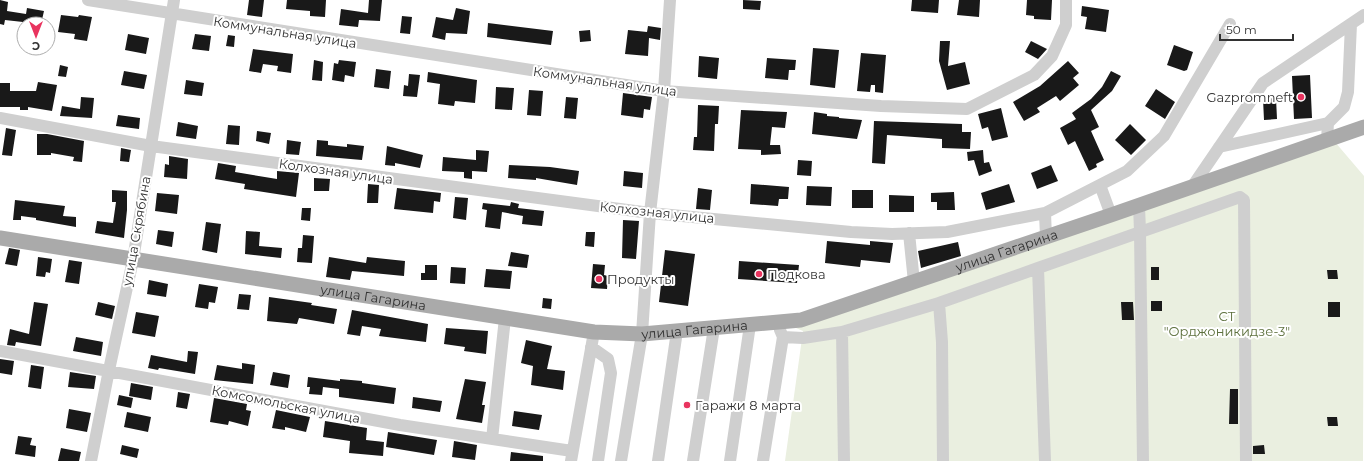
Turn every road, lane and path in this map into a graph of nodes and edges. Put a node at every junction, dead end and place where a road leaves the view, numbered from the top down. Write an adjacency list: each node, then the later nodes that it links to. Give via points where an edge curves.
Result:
1 (88, 0): 5 (street, Коммунальная улица)
2 (174, 0): 5 (street, улица Скрябина)
3 (670, 0): 9 (street)
4 (1066, 0): 9 (street, Коммунальная улица, via 1066,25 1052,56 1034,75 967,109 881,106)
5 (172, 14): 9 (street, Коммунальная улица); 14 (street, улица Скрябина)
6 (1364, 15): 8 (street)
7 (1230, 24): 16 (street, Колхозная улица, via 1164,136 1127,171)
8 (1351, 24): 11 (street, via 1348,92 1344,107); 15 (street, via 1263,83)
9 (664, 90): 19 (street)
10 (0, 118): 14 (street, Колхозная улица)
11 (1328, 123): 13 (street); 15 (street)
12 (1364, 127): 13 (main road, улица Гагарина)
13 (1327, 140): 17 (main road, улица Гагарина)
14 (151, 146): 19 (street, Колхозная улица); 26 (street, улица Скрябина)
15 (1219, 147): 17 (street)
16 (1100, 185): 20 (street, Колхозная улица); 21 (street)
17 (1192, 187): 18 (main road, улица Гагарина)
18 (1138, 206): 21 (main road, улица Гагарина); 22 (street)
19 (650, 212): 23 (street, Колхозная улица, via 851,232); 36 (street)
20 (1045, 213): 23 (street, Колхозная улица, via 947,232); 24 (street)
21 (1111, 215): 24 (main road, улица Гагарина)
22 (1140, 231): 27 (street); 53 (street); 54 (street, via 1240,197 1244,200)
23 (910, 233): 28 (street)
24 (1046, 237): 28 (main road, улица Гагарина)
25 (0, 238): 26 (main road, улица Гагарина)
26 (133, 260): 30 (main road, улица Гагарина); 40 (street, улица Скрябина)
27 (1038, 268): 29 (street); 52 (street)
28 (914, 282): 31 (main road, улица Гагарина, via 801,320)
29 (939, 303): 35 (street); 51 (street, via 942,342)
30 (505, 318): 38 (main road, улица Гагарина); 41 (street)
31 (776, 322): 32 (main road, улица Гагарина); 37 (street)
32 (750, 325): 33 (main road, улица Гагарина); 48 (street)
33 (714, 328): 34 (main road, улица Гагарина); 47 (street)
34 (677, 331): 36 (main road, улица Гагарина); 46 (street)
35 (842, 332): 37 (street, via 803,338); 50 (street)
36 (642, 334): 38 (main road, улица Гагарина); 45 (street)
37 (783, 336): 49 (street)
38 (592, 339): 42 (street); 44 (street, via 608,359 611,373)
39 (0, 351): 40 (street, Комсомольская улица)
40 (109, 370): 41 (street, Комсомольская улица, via 400,425); 43 (street, улица Скрябина)
41 (492, 439): 42 (street, Комсомольская улица)
42 (572, 456)
43 (91, 461)
44 (598, 461)
45 (621, 461)
46 (658, 461)
47 (693, 461)
48 (730, 461)
49 (763, 461)
50 (844, 461)
51 (943, 461)
52 (1045, 461)
53 (1143, 461)
54 (1246, 461)

